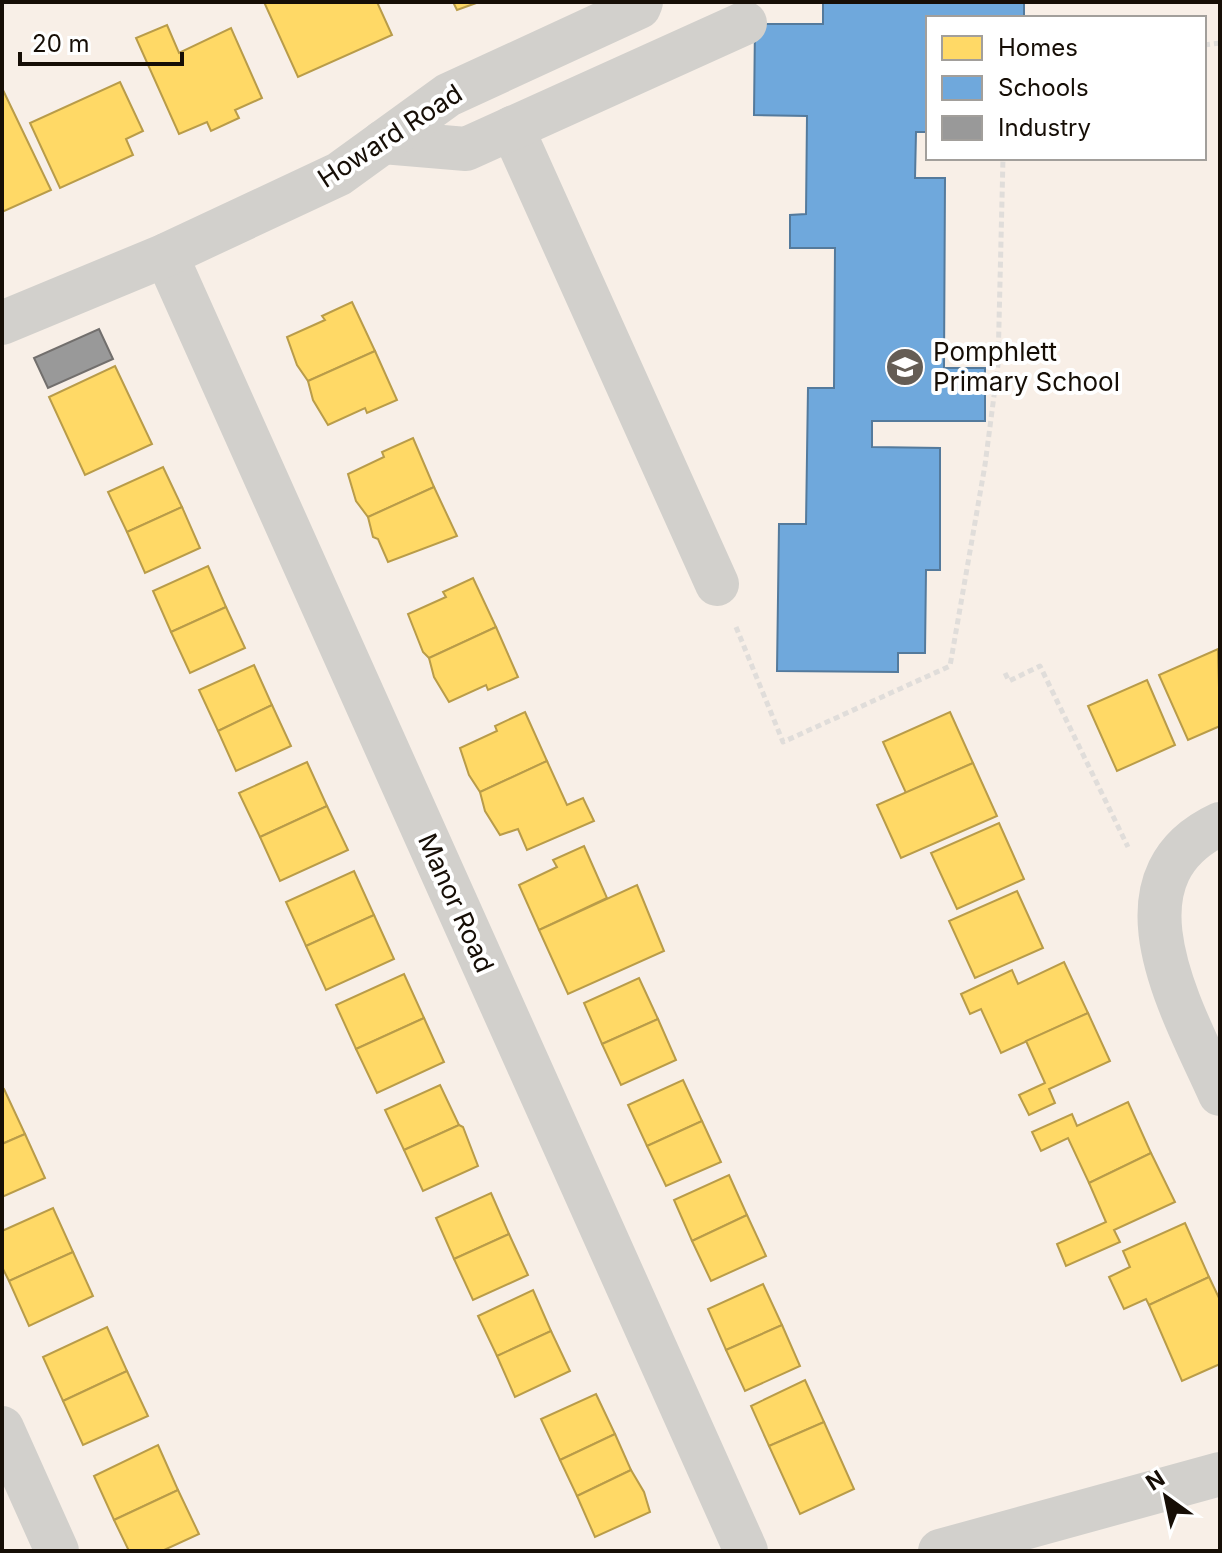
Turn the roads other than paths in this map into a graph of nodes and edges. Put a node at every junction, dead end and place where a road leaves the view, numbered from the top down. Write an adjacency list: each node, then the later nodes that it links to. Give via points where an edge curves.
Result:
1 (641, 2): 4 (street, Howard Road, via 448,95)
2 (745, 23): 3 (street)
3 (512, 128): 4 (street, via 466,149); 7 (street)
4 (383, 142): 5 (street, Howard Road, via 339,174)
5 (166, 255): 6 (street, Howard Road); 13 (street, Manor Road)
6 (2, 323)
7 (717, 584)
8 (1220, 824): 9 (street, via 1199,833 1171,866 1158,909 1166,971)
9 (1220, 1094)
10 (2, 1428): 12 (street)
11 (1220, 1474): 14 (street)
12 (57, 1551)
13 (746, 1551)
14 (940, 1551)

